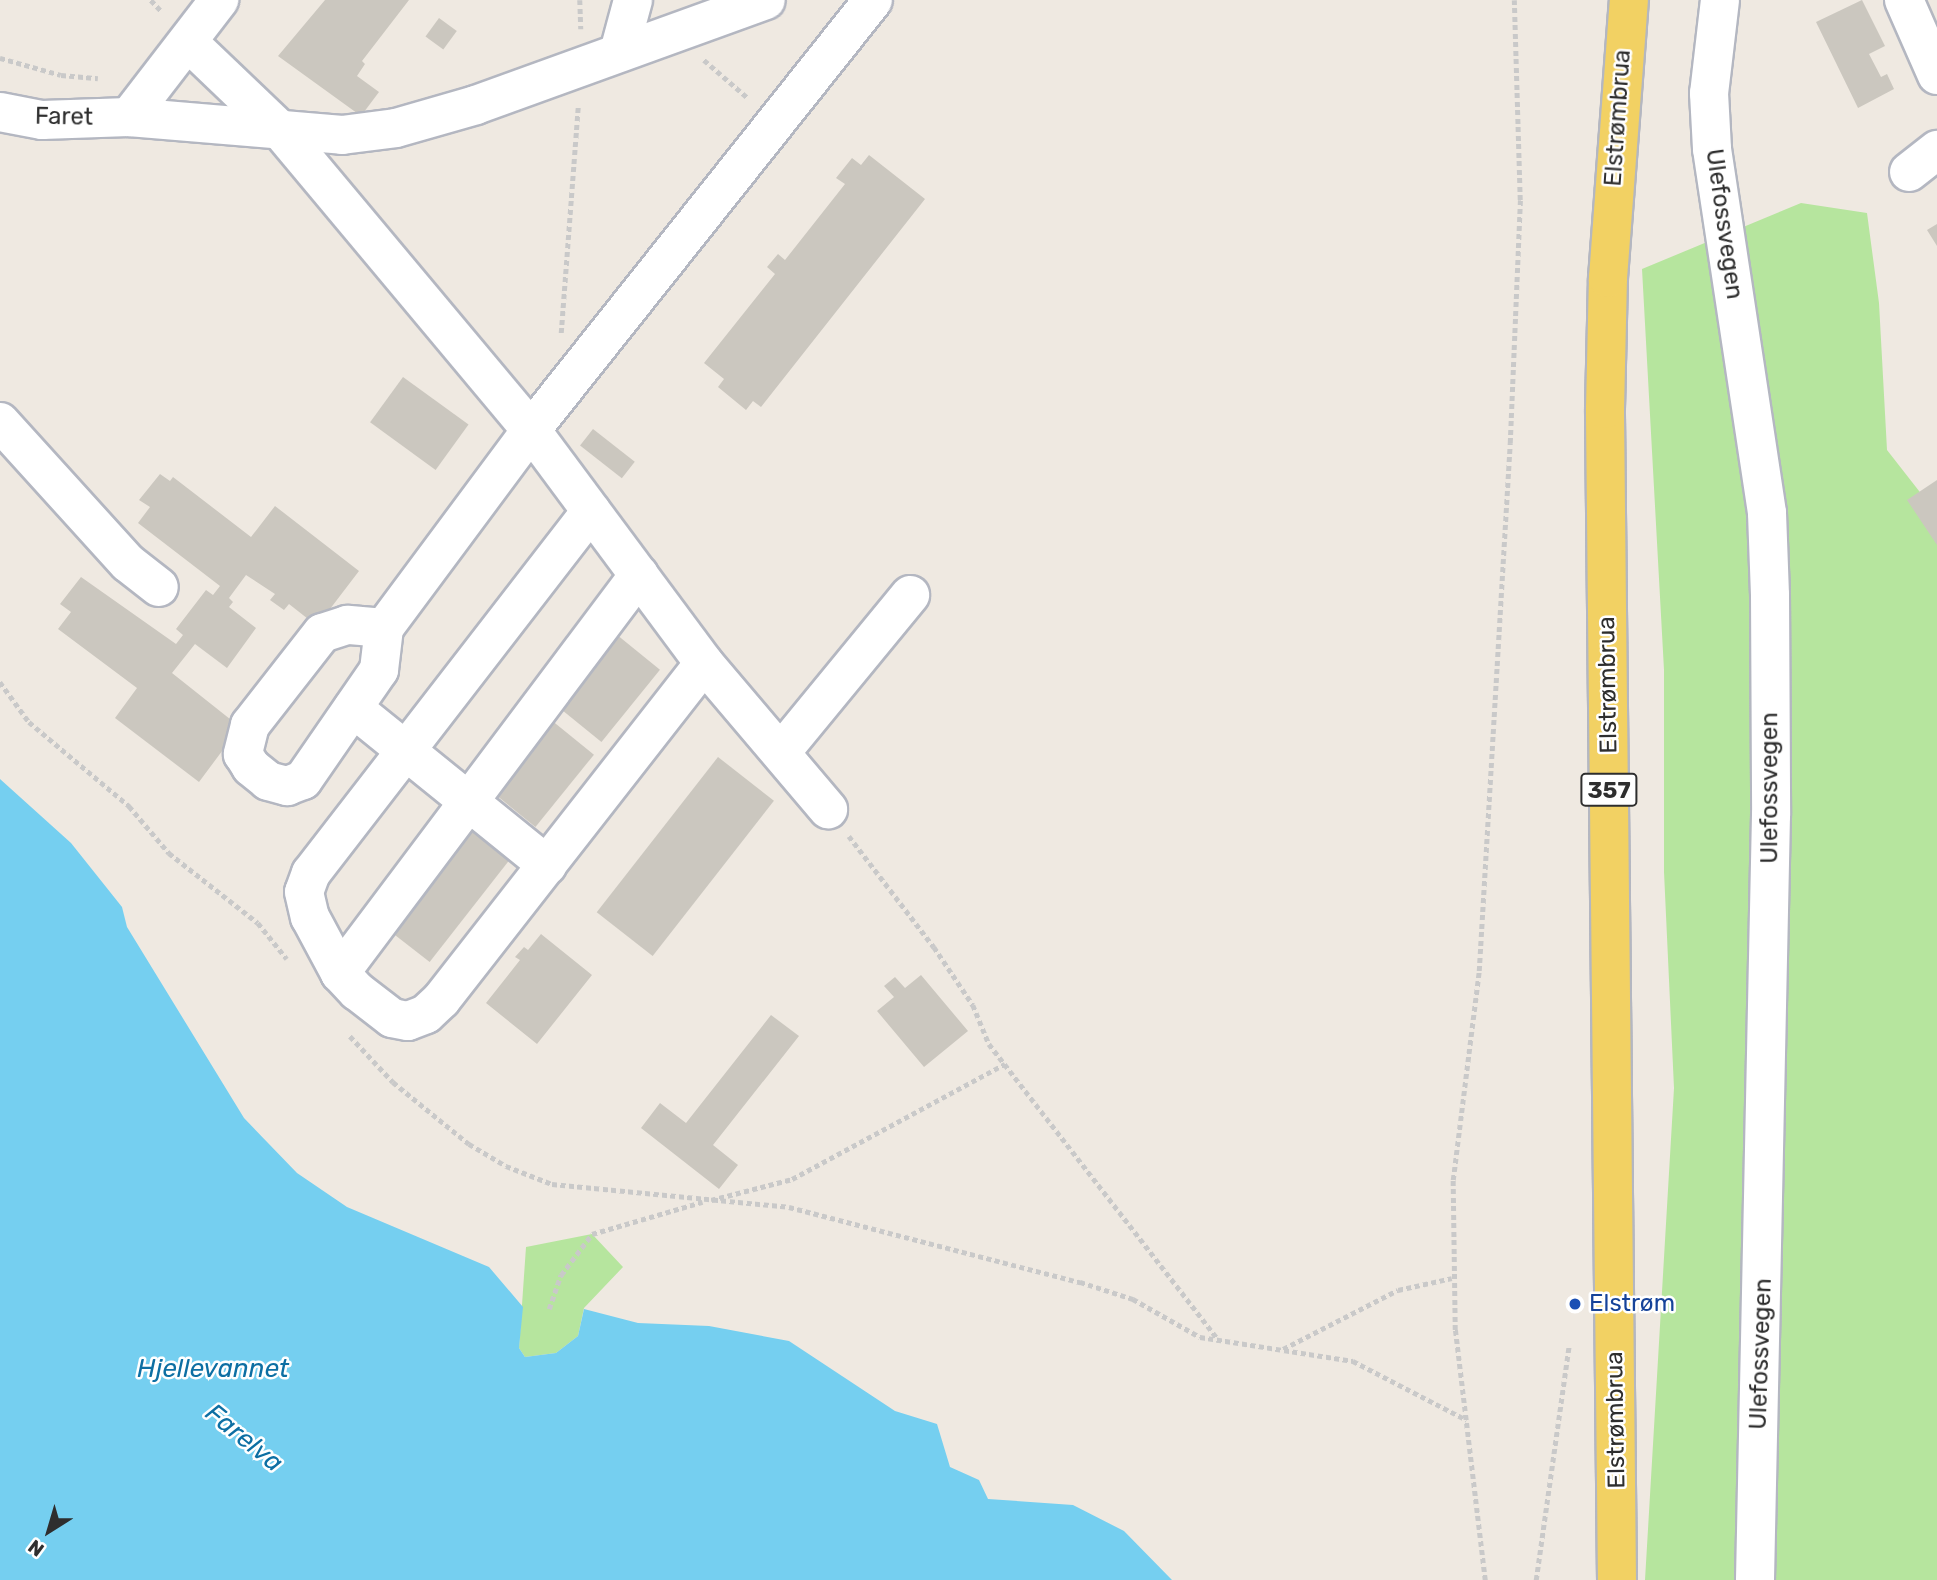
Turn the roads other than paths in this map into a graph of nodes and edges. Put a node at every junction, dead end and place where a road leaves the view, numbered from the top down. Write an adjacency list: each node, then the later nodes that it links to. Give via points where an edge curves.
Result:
1 (219, 0): 8 (street)
2 (633, 0): 9 (street)
3 (766, 0): 9 (street, Faret)
4 (873, 0): 15 (street)
5 (1629, 0): 29 (main road, Elstrømbrua / 357, via 1608,264 1605,409)
6 (1720, 0): 30 (street, Ulefossvegen, via 1709,93 1712,149 1767,513 1770,595 1770,869)
7 (1904, 0): 10 (street)
8 (188, 42): 12 (street); 13 (street)
9 (619, 52): 13 (street, Faret, via 476,105 397,128 342,135)
10 (1937, 75)
11 (0, 112): 12 (street, Faret, via 42,120)
12 (129, 117): 13 (street, Faret)
13 (281, 131): 15 (street)
14 (0, 422): 18 (street, via 128,563)
15 (531, 430): 16 (street); 20 (street)
16 (591, 511): 17 (street); 23 (street)
17 (639, 575): 21 (street); 25 (street)
18 (159, 587)
19 (910, 595): 24 (street)
20 (384, 628): 22 (street, via 379,670); 22 (street, via 347,625 322,633 250,724 243,754 268,781 287,786 303,780)
21 (704, 663): 24 (street); 27 (street)
22 (353, 708): 23 (street)
23 (405, 751): 25 (street); 28 (street, via 311,873 304,892 310,917)
24 (782, 751): 26 (street)
25 (469, 801): 27 (street); 28 (street)
26 (828, 809)
27 (547, 865): 28 (street, via 426,1014 408,1021 391,1018)
28 (340, 973)
29 (1617, 1580)
30 (1755, 1580)

